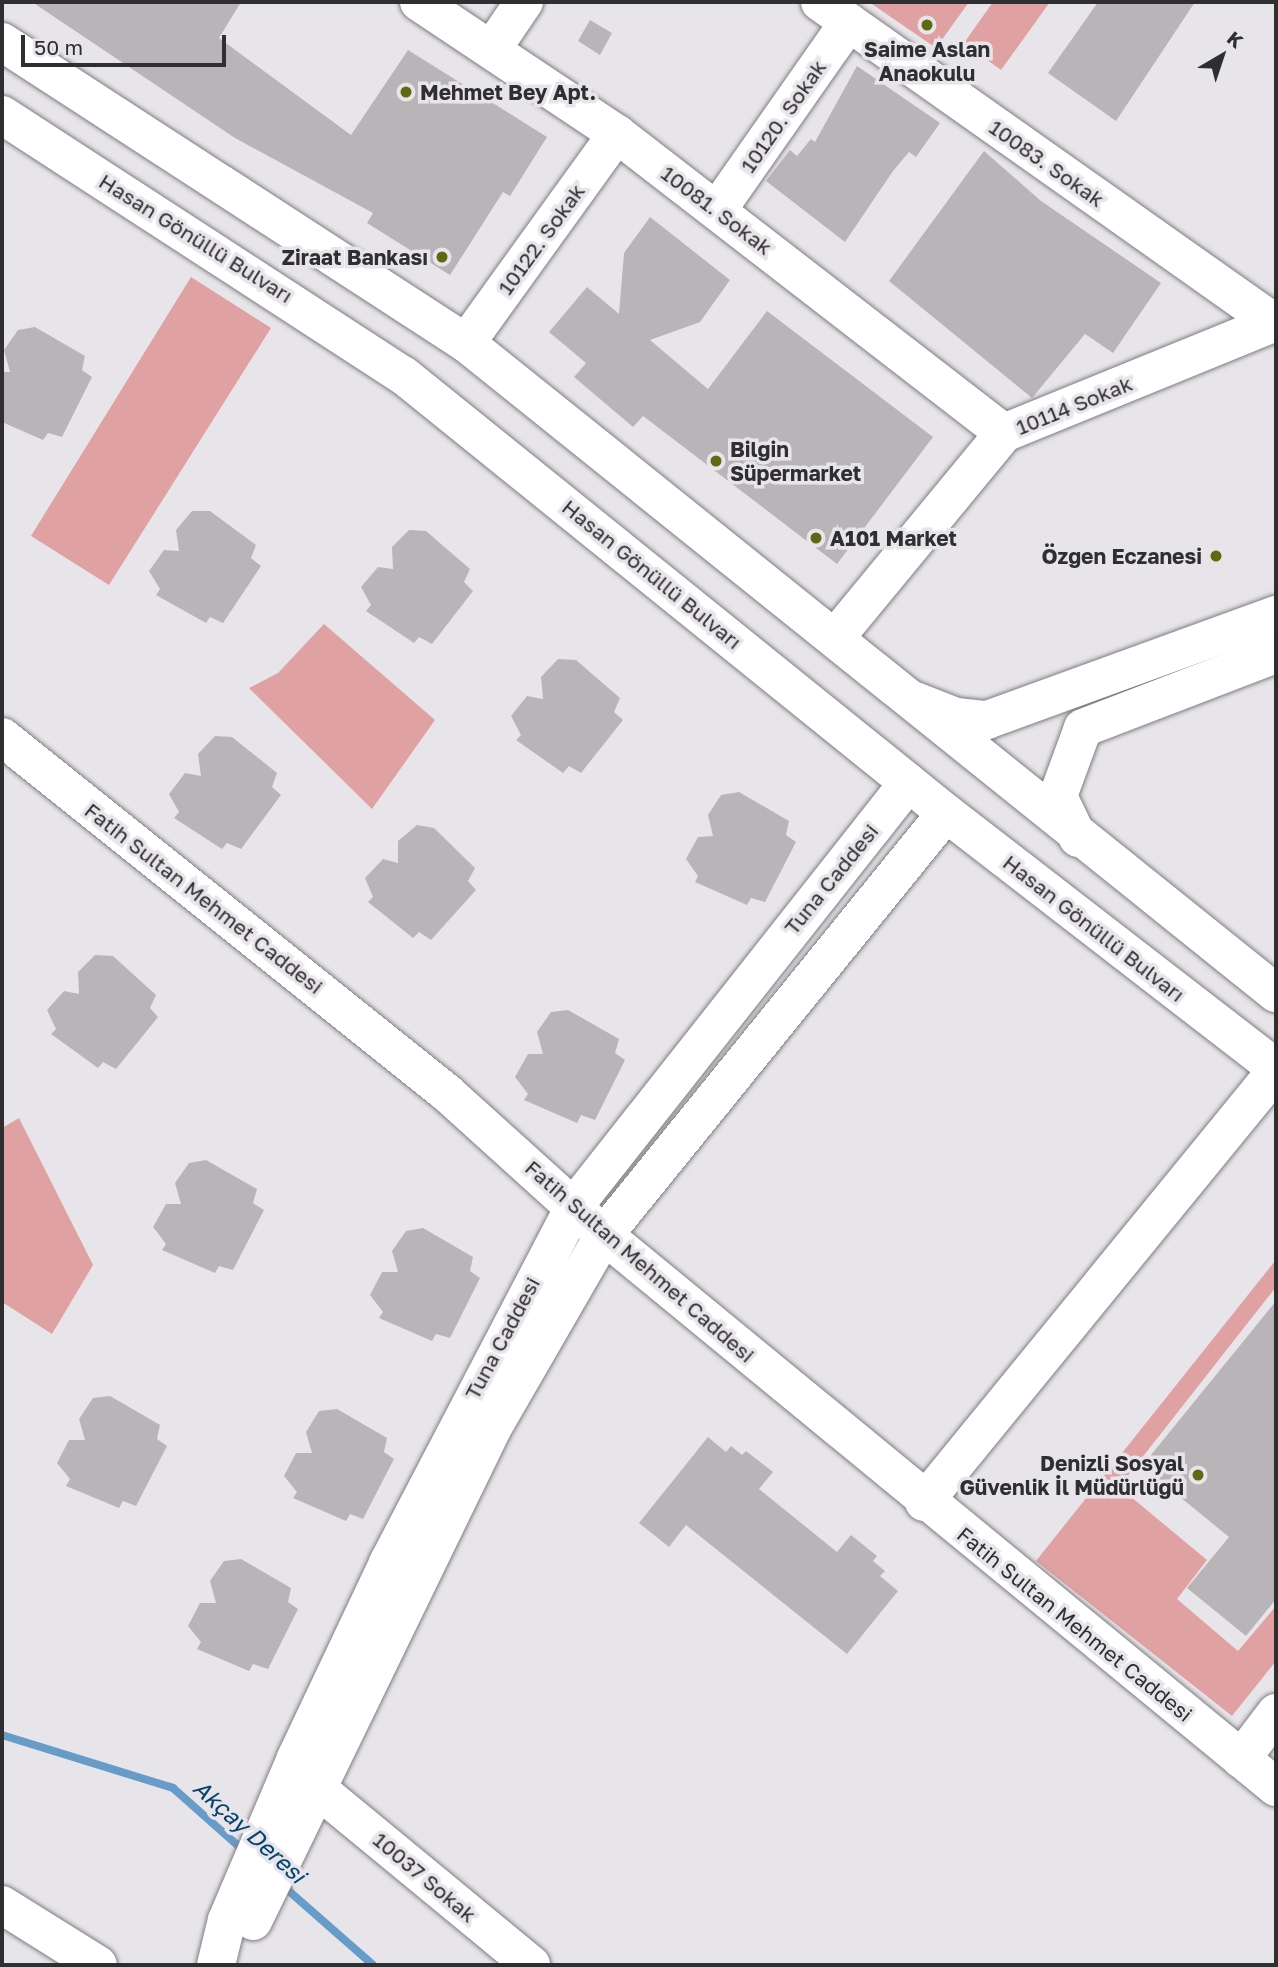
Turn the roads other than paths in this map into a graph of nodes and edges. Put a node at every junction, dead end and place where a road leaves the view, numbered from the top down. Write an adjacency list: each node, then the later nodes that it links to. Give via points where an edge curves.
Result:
1 (419, 2): 5 (street, 10081. Sokak)
2 (524, 2): 5 (street)
3 (834, 12): 8 (street, 10120. Sokak); 9 (street, 10083. Sokak)
4 (2, 42): 10 (street)
5 (492, 49): 7 (street, 10081. Sokak)
6 (2, 115): 18 (street, Hasan Gönüllü Bulvarı, via 403,374)
7 (617, 134): 8 (street, 10081. Sokak); 10 (street, 10122. Sokak)
8 (718, 209): 11 (street, 10081. Sokak)
9 (1275, 324): 11 (street, 10114 Sokak)
10 (466, 343): 13 (street)
11 (1004, 433): 13 (street, 10114 Sokak)
12 (1276, 615): 16 (street, via 988,720 956,717)
13 (835, 638): 16 (street)
14 (1261, 660): 15 (street); 20 (street, via 1083,728 1058,796)
15 (1276, 688)
16 (908, 698): 20 (street)
17 (2, 737): 23 (street, Fatih Sultan Mehmet Caddesi, via 307,979)
18 (908, 783): 19 (street, Hasan Gönüllü Bulvarı); 23 (street, Tuna Caddesi)
19 (946, 813): 22 (street, Hasan Gönüllü Bulvarı); 24 (street, Tuna Caddesi)
20 (1078, 838): 21 (street)
21 (1276, 993)
22 (1276, 1070): 25 (street)
23 (575, 1205): 24 (street, Fatih Sultan Mehmet Caddesi); 29 (street, Tuna Caddesi, via 472,1393)
24 (604, 1235): 25 (street, Fatih Sultan Mehmet Caddesi); 29 (street, Tuna Caddesi, via 493,1427)
25 (924, 1502): 27 (street, Fatih Sultan Mehmet Caddesi)
26 (1276, 1713): 27 (street)
27 (1241, 1759): 28 (street, Fatih Sultan Mehmet Caddesi)
28 (1276, 1787)
29 (305, 1794): 31 (street, Tuna Caddesi); 35 (street, 10037 Sokak)
30 (2, 1905): 32 (street)
31 (238, 1925): 33 (street, Tuna Caddesi); 34 (street, Tuna Caddesi)
32 (98, 1965)
33 (216, 1965)
34 (222, 1965)
35 (531, 1965)

